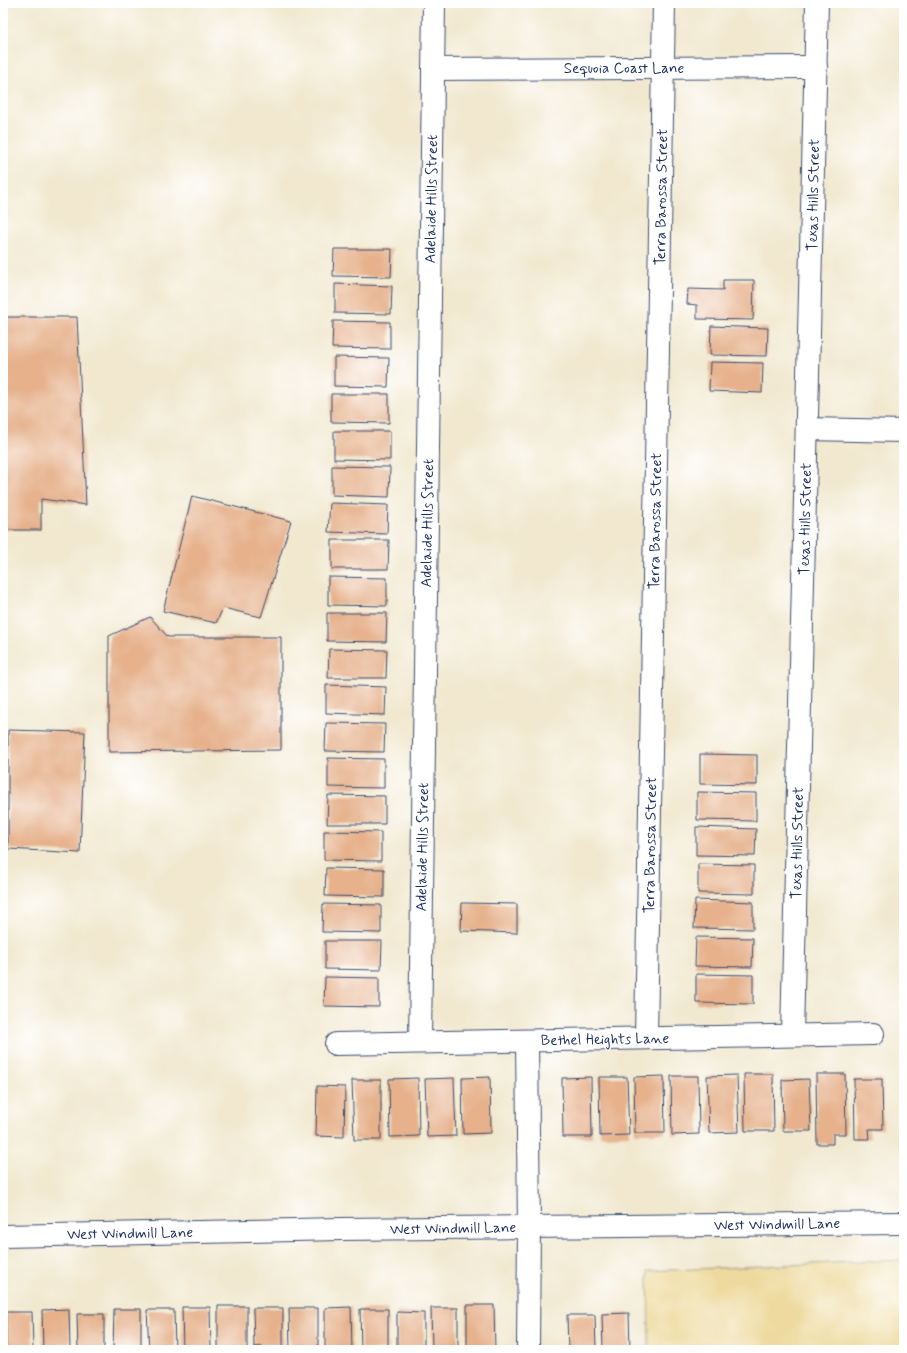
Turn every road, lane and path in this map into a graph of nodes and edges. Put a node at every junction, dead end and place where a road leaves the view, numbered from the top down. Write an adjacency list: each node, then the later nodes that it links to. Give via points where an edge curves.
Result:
1 (434, 3): 6 (street, Adelaide Hills Street)
2 (664, 3): 5 (street, Terra Barossa Street)
3 (817, 3): 4 (street, Texas Hills Street)
4 (816, 67): 5 (street, Sequoia Coast Lane); 7 (street, Texas Hills Street)
5 (663, 68): 6 (street, Sequoia Coast Lane); 11 (street, Terra Barossa Street)
6 (433, 69): 13 (street, Adelaide Hills Street)
7 (807, 429): 8 (street); 10 (street, Texas Hills Street)
8 (904, 431)
9 (873, 1034): 10 (street, Bethel Heights Lane)
10 (792, 1035): 11 (street, Bethel Heights Lane)
11 (646, 1038): 12 (street, Bethel Heights Lane)
12 (527, 1041): 13 (street, Bethel Heights Lane); 16 (street)
13 (420, 1042): 14 (street, Bethel Heights Lane)
14 (336, 1044)
15 (904, 1223): 16 (street, West Windmill Lane)
16 (529, 1227): 17 (street, West Windmill Lane); 18 (street)
17 (3, 1236)
18 (528, 1350)

